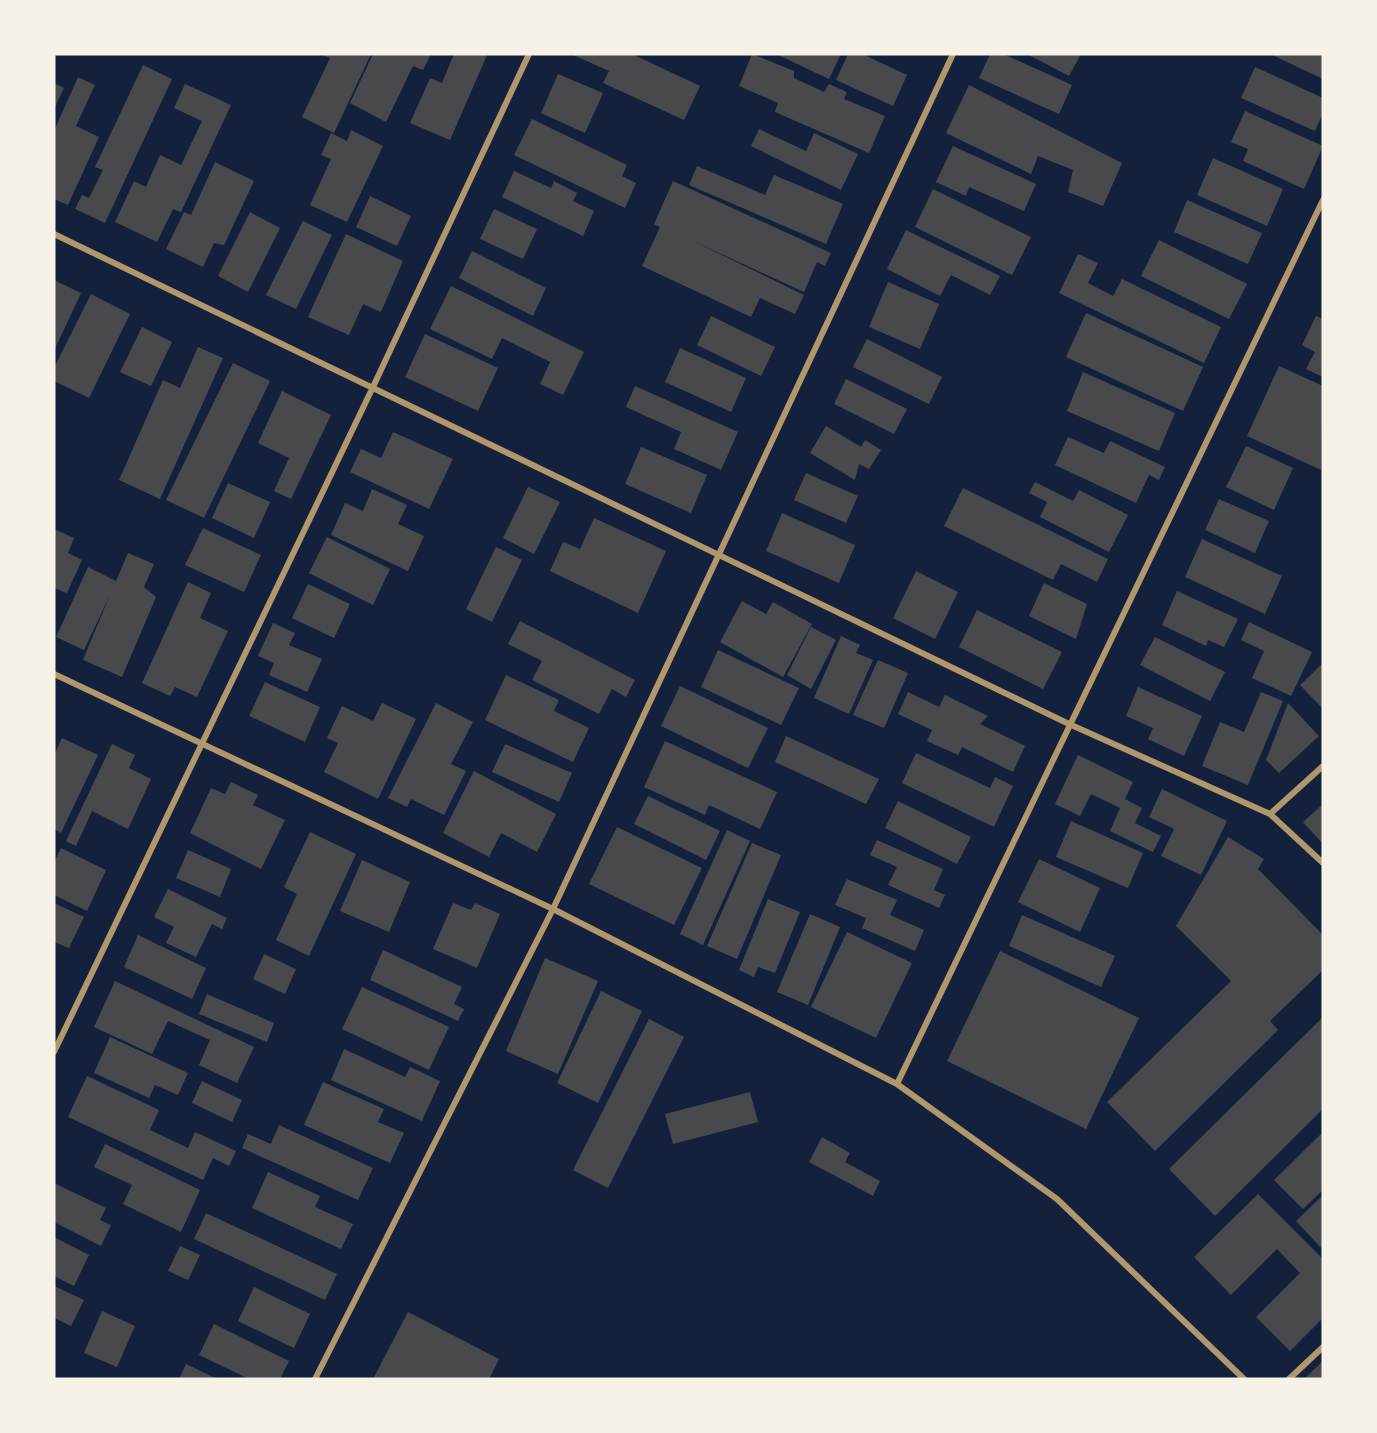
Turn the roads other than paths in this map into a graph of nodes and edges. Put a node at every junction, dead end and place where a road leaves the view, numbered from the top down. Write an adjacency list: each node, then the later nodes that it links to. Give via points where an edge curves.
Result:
1 (529, 54): 5 (street)
2 (953, 54): 6 (street)
3 (1323, 200): 8 (street)
4 (54, 234): 5 (street)
5 (373, 387): 6 (street); 9 (street)
6 (721, 555): 8 (street); 13 (street)
7 (54, 674): 9 (street)
8 (1069, 724): 11 (street); 15 (street)
9 (202, 745): 13 (street); 14 (street)
10 (1323, 766): 11 (street)
11 (1270, 814): 12 (street)
12 (1323, 863)
13 (553, 909): 15 (street); 17 (street)
14 (54, 1052)
15 (897, 1083): 18 (street, via 1057,1199)
16 (1323, 1347): 19 (street)
17 (315, 1379)
18 (1244, 1379)
19 (1289, 1379)

